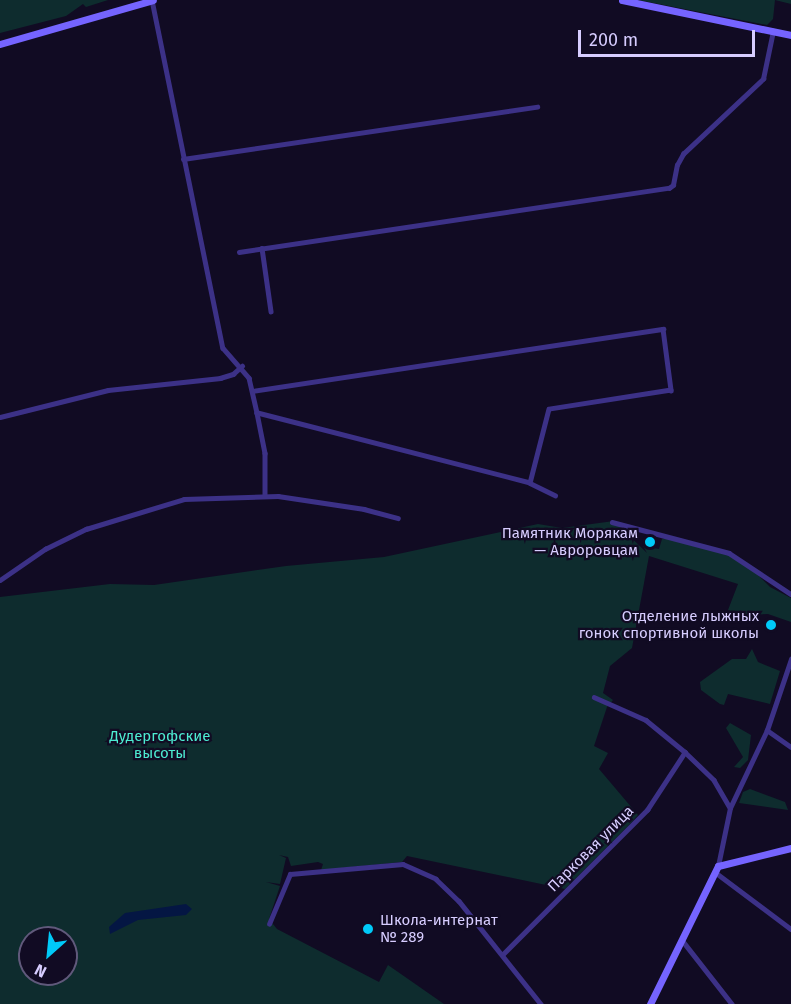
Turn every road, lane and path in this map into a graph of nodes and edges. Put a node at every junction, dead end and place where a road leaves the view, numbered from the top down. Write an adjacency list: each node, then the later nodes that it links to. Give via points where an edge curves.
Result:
1 (152, 0): 5 (street); 7 (street)
2 (622, 0): 3 (street)
3 (773, 31): 4 (street); 8 (street, via 763,79 683,154 669,188)
4 (791, 35)
5 (0, 44)
6 (537, 106): 7 (street)
7 (183, 159): 11 (street, via 223,348)
8 (262, 248): 9 (street); 10 (street)
9 (239, 252)
10 (271, 311)
11 (242, 366): 12 (street); 14 (street, via 220,378 91,393)
12 (252, 391): 13 (street); 15 (street, via 663,328 671,390 549,409)
13 (257, 413): 15 (street); 16 (street, via 265,453)
14 (0, 417)
15 (530, 483): 17 (street)
16 (265, 494): 18 (street, via 364,508); 20 (street, via 184,499 137,512 86,529 45,549)
17 (555, 495)
18 (398, 518)
19 (612, 522): 21 (street, via 729,553)
20 (0, 580)
21 (791, 594)
22 (791, 658): 24 (street)
23 (594, 697): 26 (street, via 646,720)
24 (767, 730): 25 (street); 27 (street)
25 (791, 747)
26 (685, 752): 27 (street, via 714,780); 33 (street, Парковая улица, via 647,810)
27 (730, 808): 29 (street)
28 (791, 848): 29 (street)
29 (716, 869): 31 (street); 32 (street)
30 (269, 924): 33 (street, via 290,874 403,864 436,879)
31 (791, 929)
32 (682, 940): 34 (street); 36 (street)
33 (503, 954): 35 (street)
34 (650, 1003)
35 (541, 1004)
36 (732, 1004)

